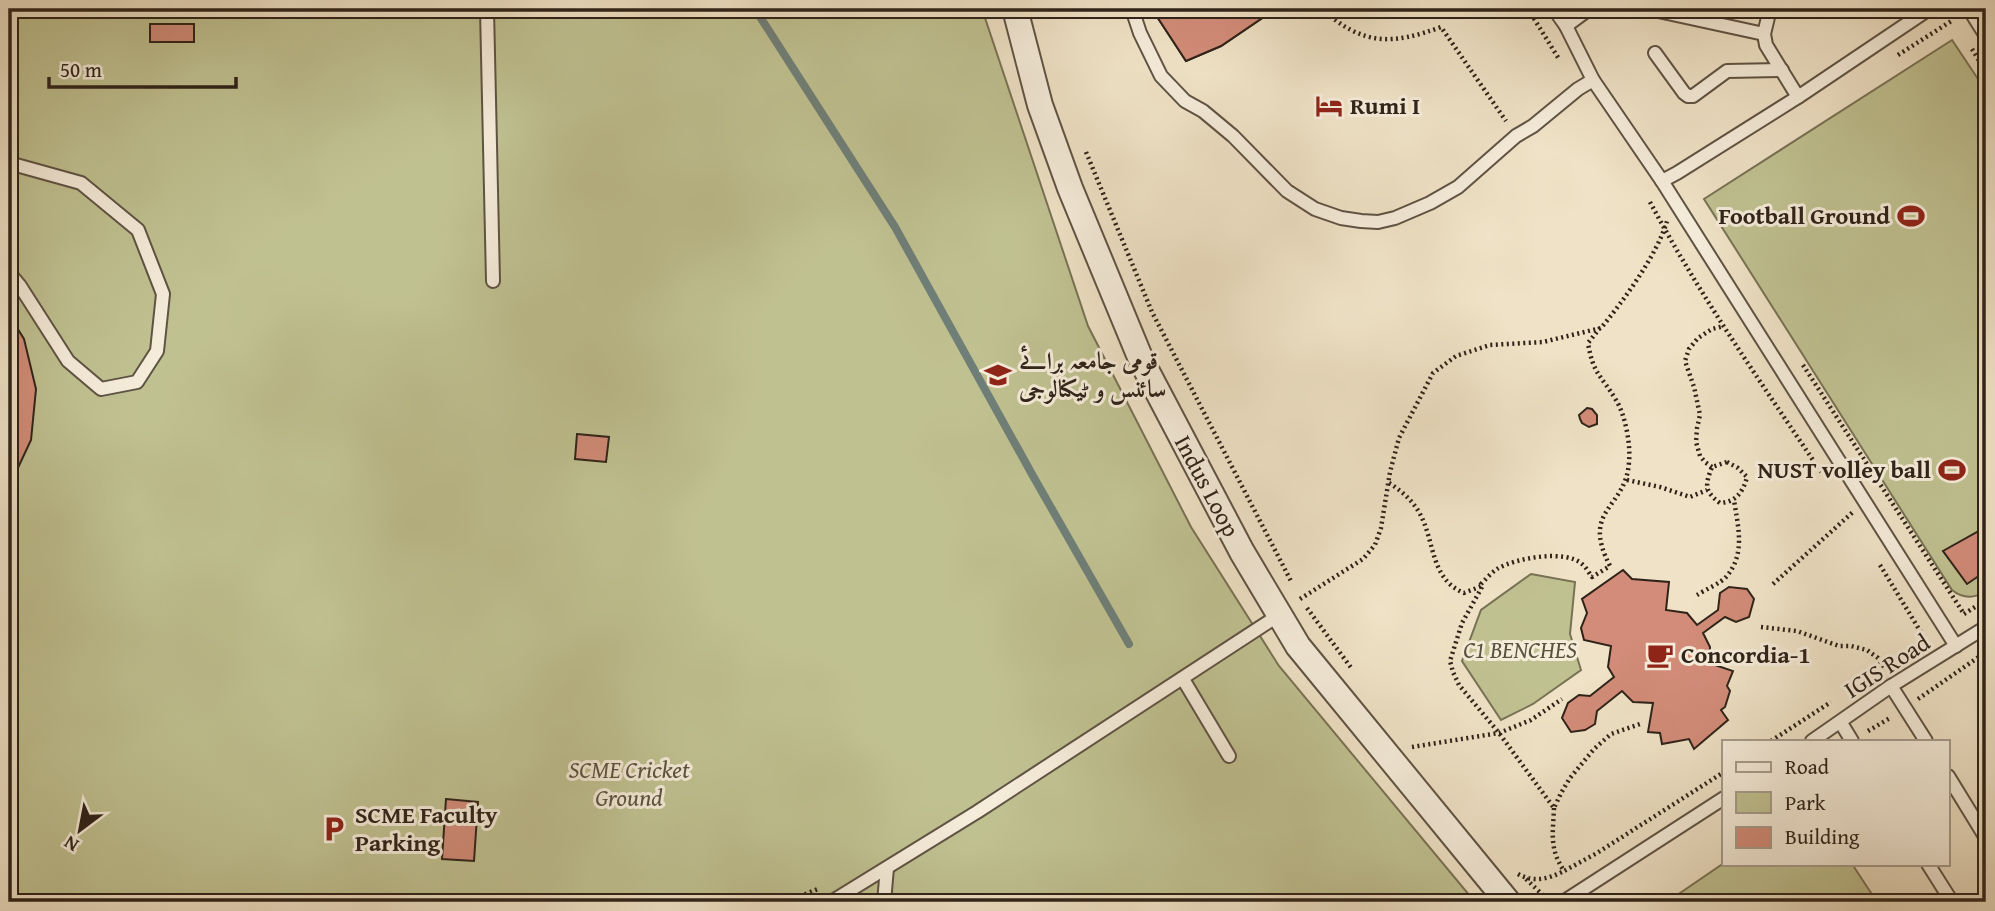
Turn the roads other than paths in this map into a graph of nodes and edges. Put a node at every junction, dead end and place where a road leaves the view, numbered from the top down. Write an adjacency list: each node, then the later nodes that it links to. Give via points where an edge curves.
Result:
1 (487, 9): 20 (lane)
2 (1015, 9): 21 (street, Indus Loop, via 1044,117 1142,362)
3 (1132, 9): 15 (lane, via 1161,76 1173,89 1233,136 1287,191 1341,218 1378,222 1430,203 1458,187 1516,136)
4 (1555, 9): 10 (lane)
5 (1589, 9): 10 (lane)
6 (1649, 9): 11 (lane)
7 (1770, 9): 11 (lane)
8 (1929, 9): 16 (lane)
9 (1969, 9): 12 (lane)
10 (1566, 26): 15 (lane)
11 (1764, 34): 14 (lane)
12 (1986, 36)
13 (1655, 53): 14 (lane, via 1688,96 1727,71)
14 (1782, 70): 16 (lane)
15 (1593, 80): 18 (lane)
16 (1798, 97): 18 (lane)
17 (9, 163): 19 (lane, via 80,183 138,230 163,294 157,351 136,382 101,389 68,361)
18 (1662, 181): 23 (lane)
19 (9, 273)
20 (493, 281)
21 (1279, 615): 24 (lane); 38 (street, Indus Loop, via 1298,646)
22 (1986, 627): 23 (lane, IGIS Road)
23 (1955, 646): 25 (lane, IGIS Road)
24 (1183, 679): 30 (lane); 35 (lane)
25 (1891, 686): 26 (lane, IGIS Road); 29 (lane)
26 (1840, 723): 27 (lane, IGIS Road); 28 (lane)
27 (1814, 740)
28 (1851, 740)
29 (1925, 740)
30 (1229, 756)
31 (1950, 779): 33 (lane)
32 (1722, 799): 39 (lane)
33 (1986, 838)
34 (1929, 866): 40 (lane)
35 (887, 868): 36 (lane); 37 (lane)
36 (831, 902)
37 (884, 902)
38 (1508, 902)
39 (1563, 902)
40 (1952, 902)

